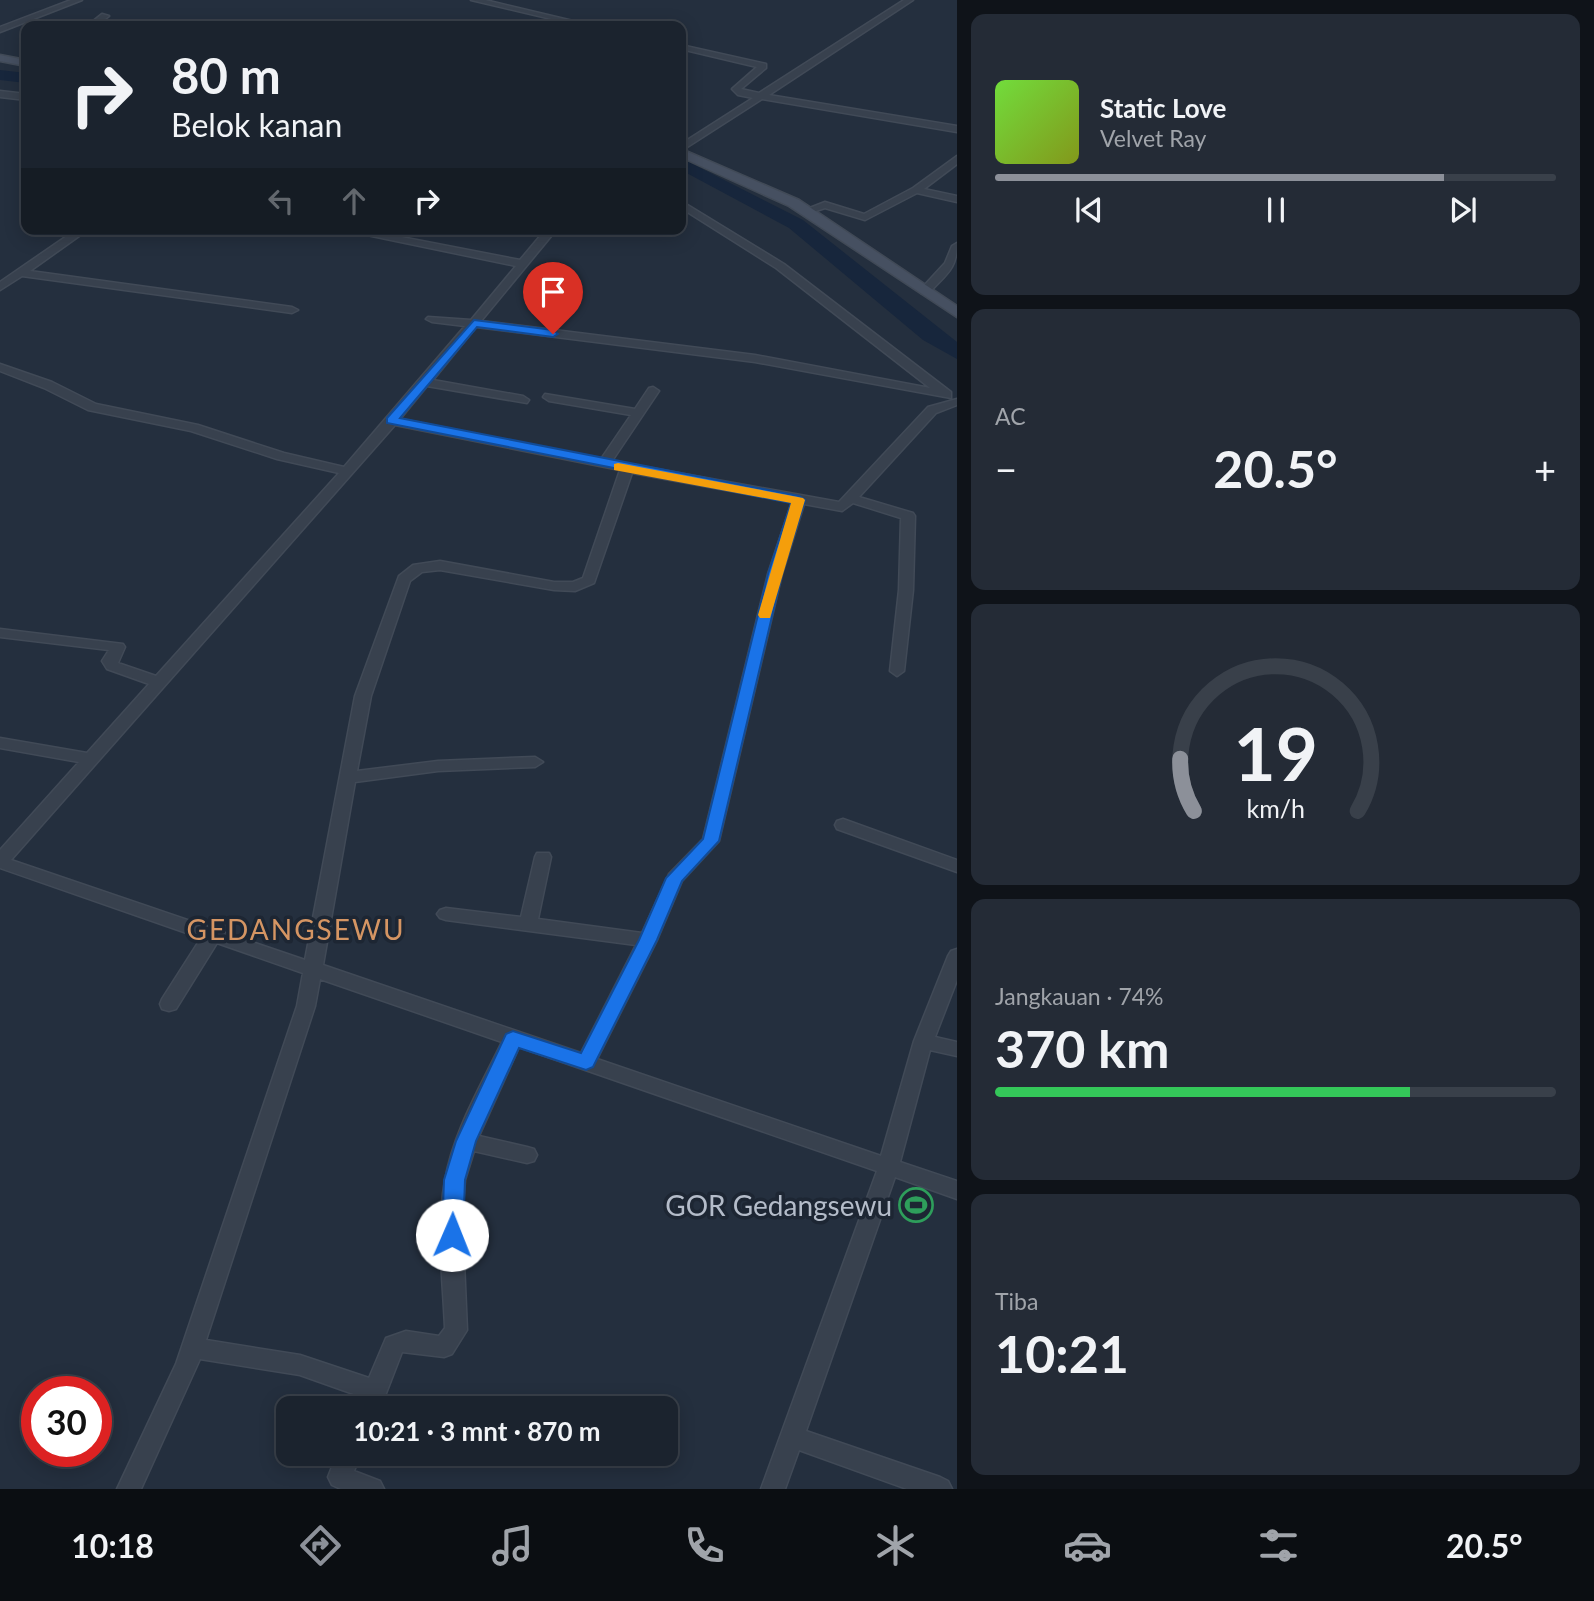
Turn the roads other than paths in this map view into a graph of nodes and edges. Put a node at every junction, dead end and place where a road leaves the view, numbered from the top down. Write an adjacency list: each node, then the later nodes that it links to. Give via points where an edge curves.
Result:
1 (78, 0): 5 (street)
2 (475, 0): 7 (street)
3 (909, 0): 15 (street)
4 (105, 16): 6 (street)
5 (23, 21)
6 (98, 21)
7 (568, 21)
8 (21, 22): 9 (street)
9 (0, 30)
10 (686, 48): 15 (street, via 764,66 736,89)
11 (0, 58): 12 (street)
12 (21, 62)
13 (0, 94): 14 (street)
14 (21, 96)
15 (756, 97): 16 (street); 17 (street)
16 (957, 129)
17 (686, 146)
18 (686, 152): 23 (street)
19 (957, 159): 20 (street)
20 (916, 190): 21 (street); 23 (street, via 865,217 825,205)
21 (957, 199)
22 (686, 207): 41 (street, via 780,266)
23 (807, 211): 31 (street)
24 (74, 235): 29 (street)
25 (374, 235): 28 (street)
26 (547, 235): 28 (street)
27 (957, 246): 31 (street, via 950,264)
28 (523, 264): 35 (street)
29 (20, 273): 30 (street); 32 (street)
30 (0, 287)
31 (925, 291): 33 (street)
32 (292, 310)
33 (957, 313)
34 (432, 318): 35 (street)
35 (474, 323): 37 (street); 41 (street, via 761,358 856,374)
36 (0, 367): 46 (street, via 92,407 194,428)
37 (425, 382): 40 (street); 43 (street)
38 (653, 391): 42 (street)
39 (549, 397): 42 (street)
40 (523, 400)
41 (953, 400): 47 (street, via 932,410)
42 (639, 413): 44 (street)
43 (392, 421): 44 (street); 46 (street)
44 (604, 464): 45 (street)
45 (627, 468): 48 (street); 55 (street, via 589,580 583,586 568,589 494,572 436,566 422,566 406,574 372,664)
46 (347, 471): 51 (street)
47 (852, 499): 48 (street, via 839,508); 50 (street, via 908,516)
48 (799, 500): 63 (street, via 775,574 710,841 675,878)
49 (0, 633): 51 (street, via 118,647 109,661 111,666)
50 (897, 671)
51 (159, 682): 53 (street)
52 (0, 743): 53 (street)
53 (92, 759): 58 (street)
54 (535, 762): 55 (street, via 438,766)
55 (348, 778): 65 (street)
56 (843, 825): 59 (street)
57 (543, 857): 61 (street)
58 (0, 861): 62 (street)
59 (957, 866)
60 (446, 915): 61 (street)
61 (528, 926): 63 (street)
62 (213, 934): 65 (street); 67 (street)
63 (648, 940): 71 (street)
64 (957, 956): 66 (street)
65 (312, 970): 68 (street); 76 (street, via 306,1006)
66 (950, 990): 69 (street)
67 (169, 1004)
68 (513, 1039): 71 (street); 72 (street)
69 (923, 1041): 70 (street); 74 (street)
70 (957, 1049)
71 (586, 1062): 74 (street)
72 (466, 1141): 73 (street); 78 (street, via 455,1180 452,1215 456,1330 444,1348 406,1341 394,1345)
73 (527, 1155)
74 (888, 1168): 75 (street); 79 (street)
75 (957, 1190)
76 (193, 1348): 77 (street, via 300,1365); 81 (street)
77 (364, 1396)
78 (374, 1396)
79 (792, 1437): 83 (street); 84 (street)
80 (344, 1466): 82 (street, via 340,1477)
81 (129, 1489)
82 (372, 1489)
83 (772, 1489)
84 (940, 1489)

